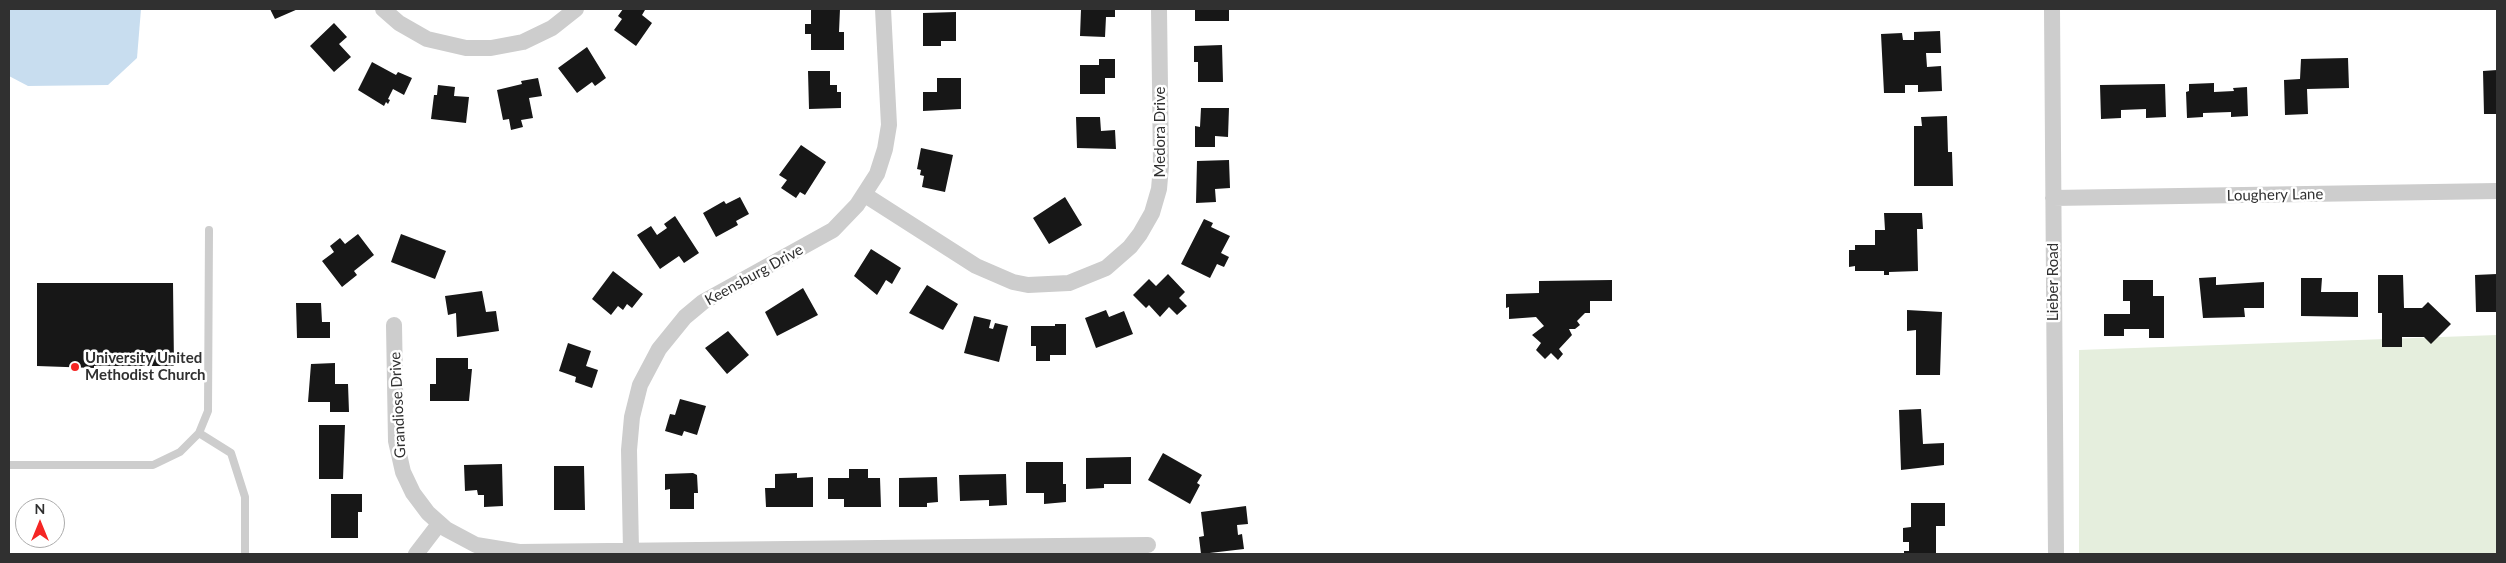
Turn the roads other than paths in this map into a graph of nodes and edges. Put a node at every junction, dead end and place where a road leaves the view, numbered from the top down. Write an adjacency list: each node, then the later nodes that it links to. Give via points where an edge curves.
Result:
1 (383, 9): 2 (street, via 399,23 427,39 466,48 491,48 523,42 552,28)
2 (576, 9)
3 (883, 9): 7 (street, Keensburg Drive, via 889,125 882,160)
4 (1159, 9): 7 (street, Medora Drive, via 1159,189 1152,213 1140,234 1106,268 1069,283 1028,285 1012,282 976,266)
5 (2052, 9): 8 (street, Lieber Road)
6 (2497, 192): 8 (street, Loughery Lane)
7 (865, 195): 15 (street, Keensburg Drive, via 833,230 703,302 685,317 659,349 640,385 632,417 629,450)
8 (2053, 198): 18 (street, Lieber Road)
9 (209, 230): 11 (lane, via 208,411)
10 (394, 325): 13 (street, Grandiose Drive, via 396,441 400,464 413,494)
11 (199, 433): 12 (lane, via 180,452 153,465); 16 (lane, via 231,453 245,497)
12 (9, 465)
13 (439, 524): 15 (street, Grandiose Drive, via 476,545 508,552); 17 (street)
14 (1148, 545): 15 (street, Grandiose Drive)
15 (631, 550)
16 (245, 554)
17 (416, 554)
18 (2056, 554)

